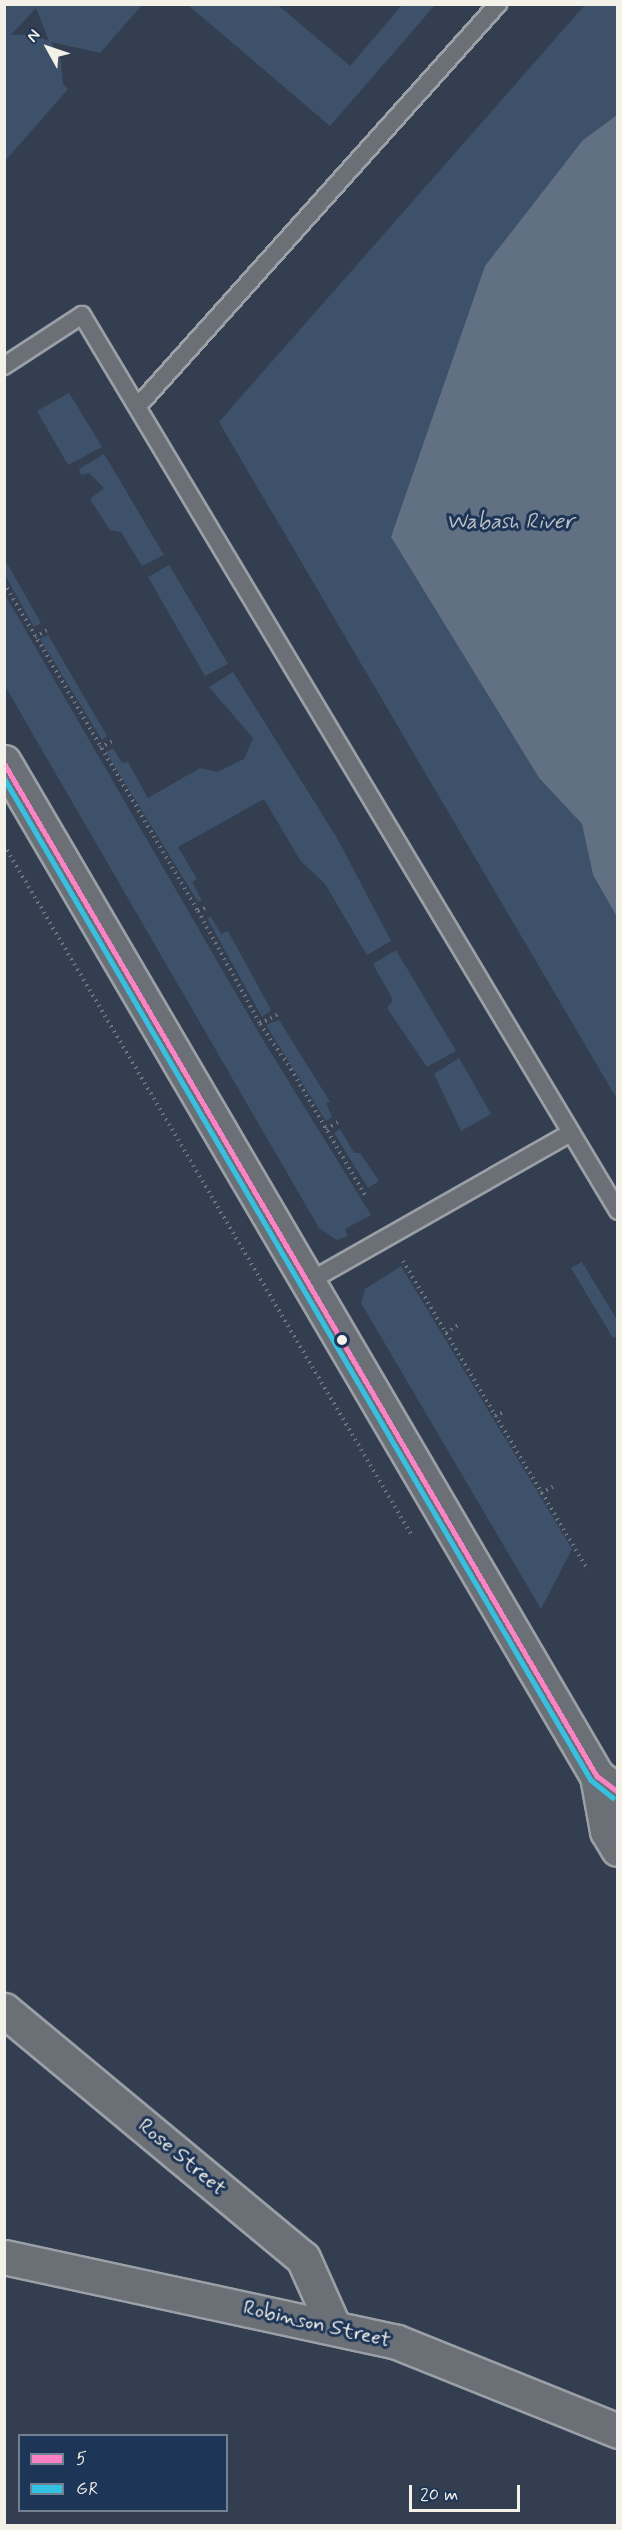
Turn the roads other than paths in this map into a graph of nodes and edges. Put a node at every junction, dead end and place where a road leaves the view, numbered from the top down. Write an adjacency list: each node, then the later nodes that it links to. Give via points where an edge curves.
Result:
1 (498, 4): 3 (lane)
2 (4, 366): 3 (lane, via 81,315)
3 (138, 406): 5 (lane)
4 (4, 762): 7 (main road)
5 (571, 1133): 6 (lane); 7 (lane)
6 (618, 1211)
7 (310, 1281): 8 (main road)
8 (607, 1784): 9 (main road, via 607,1831)
9 (618, 1848)
10 (4, 2010): 12 (main road, Rose Street, via 303,2258)
11 (4, 2257): 12 (main road, Robinson Street)
12 (333, 2325): 13 (main road, Robinson Street, via 397,2342)
13 (618, 2431)

